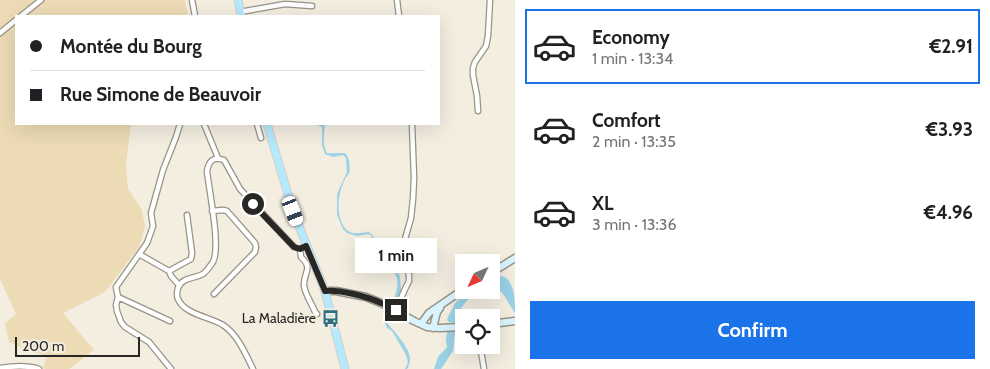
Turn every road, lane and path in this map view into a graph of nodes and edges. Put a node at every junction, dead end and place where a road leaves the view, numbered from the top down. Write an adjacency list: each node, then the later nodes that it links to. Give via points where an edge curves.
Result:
1 (41, 0): 8 (street)
2 (192, 0): 9 (street)
3 (238, 0): 7 (main road)
4 (397, 0): 10 (street)
5 (490, 0): 13 (street, via 486,46 473,68)
6 (312, 6): 7 (street, via 285,4)
7 (240, 14)
8 (22, 15)
9 (195, 15)
10 (399, 15)
11 (15, 21): 12 (street)
12 (0, 33)
13 (478, 111)
14 (180, 125): 24 (street, via 151,213 152,232)
15 (204, 125): 20 (street)
16 (257, 125): 19 (street)
17 (267, 125): 23 (main road)
18 (412, 125): 34 (street, via 413,199 404,252 410,281)
19 (261, 138)
20 (218, 158): 21 (street, via 213,159 206,171); 23 (street, via 227,164 240,190 294,247)
21 (212, 210): 28 (street, via 215,256 212,264 205,272); 30 (street, via 227,211 256,247)
22 (187, 215): 27 (street, via 191,259)
23 (303, 248): 29 (main road); 35 (street, via 300,257 308,268 304,288)
24 (139, 254): 27 (street); 32 (street, via 116,287)
25 (515, 258): 26 (main road)
26 (500, 267)
27 (169, 271): 28 (street)
28 (179, 285): 48 (street, via 176,296 183,308 232,332)
29 (325, 291): 34 (main road, via 366,297); 49 (main road)
30 (214, 294)
31 (455, 296): 33 (main road)
32 (118, 297): 36 (street); 47 (street, via 116,305 121,322 149,342)
33 (442, 305): 38 (main road, via 429,313); 43 (main road)
34 (396, 310): 38 (main road)
35 (317, 314)
36 (170, 321)
37 (515, 321): 39 (main road)
38 (422, 324): 43 (main road)
39 (500, 324)
40 (500, 325): 41 (main road)
41 (515, 325)
42 (455, 327): 43 (main road)
43 (434, 328)
44 (482, 354): 50 (street)
45 (0, 368): 46 (street)
46 (39, 369)
47 (171, 369)
48 (253, 369)
49 (345, 369)
50 (484, 369)

